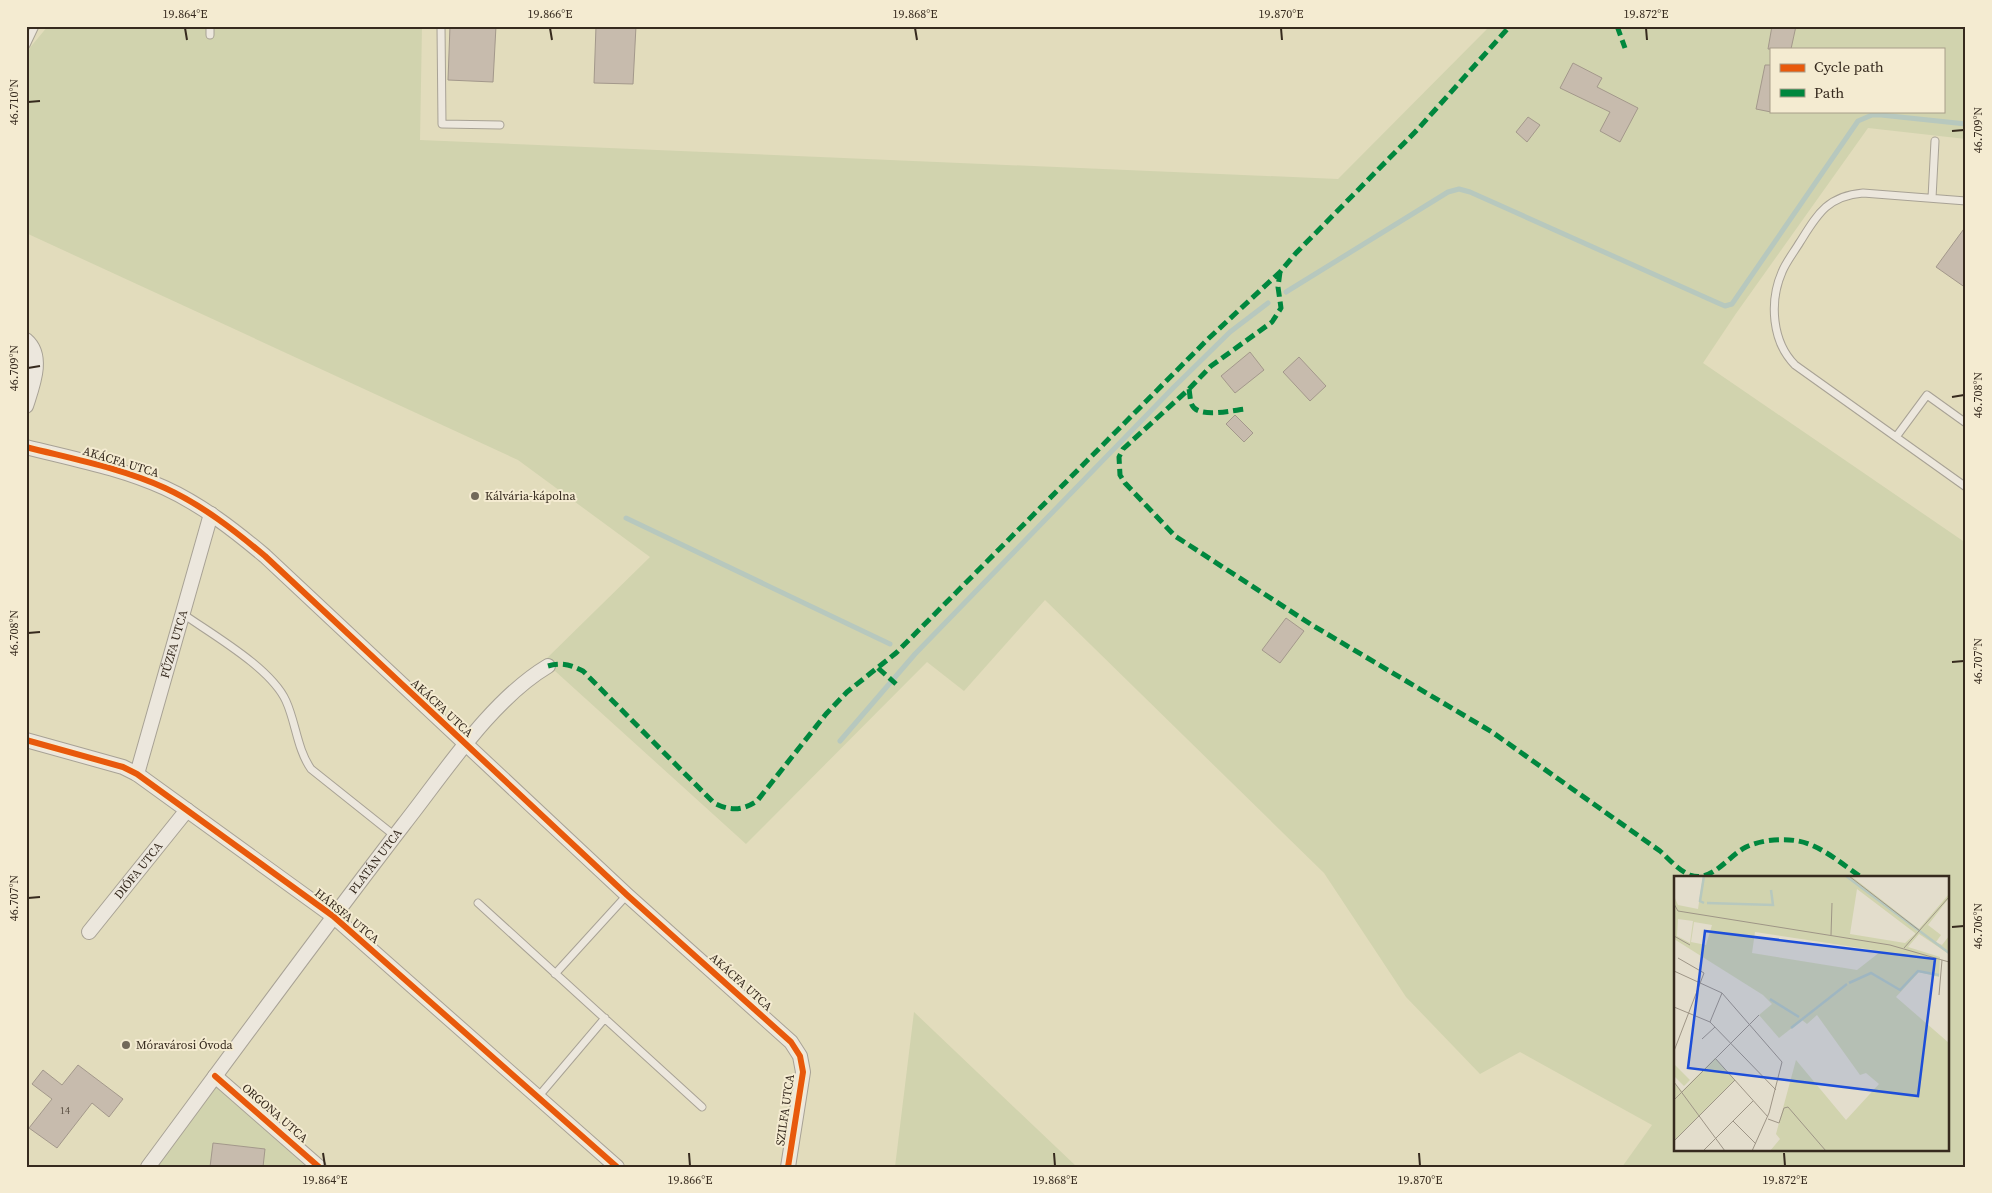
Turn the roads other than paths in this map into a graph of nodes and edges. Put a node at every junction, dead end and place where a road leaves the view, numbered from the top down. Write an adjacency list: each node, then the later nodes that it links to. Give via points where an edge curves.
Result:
1 (35, 26): 5 (lane)
2 (210, 26): 4 (lane)
3 (441, 26): 6 (lane, via 442,124)
4 (210, 34)
5 (26, 45)
6 (500, 125)
7 (1935, 141): 8 (lane)
8 (1932, 198): 9 (lane); 13 (lane, via 1863,193 1834,201 1820,210 1782,270 1777,286 1776,330 1787,356)
9 (1966, 201)
10 (26, 340): 11 (street, via 35,352 36,360)
11 (26, 406)
12 (1966, 423): 13 (lane, via 1927,394)
13 (1896, 437): 15 (lane)
14 (26, 447): 16 (street, AKÁCFA UTCA, via 143,479)
15 (1966, 487)
16 (211, 514): 17 (street, FŰZFA UTCA); 20 (street, AKÁCFA UTCA, via 266,556)
17 (183, 614): 21 (street, FŰZFA UTCA); 23 (lane, via 243,656 274,683 291,713 304,760 311,769)
18 (548, 666): 20 (street, PLATÁN UTCA, via 518,685)
19 (26, 740): 21 (street, HÁRSFA UTCA, via 123,767)
20 (465, 745): 23 (street, PLATÁN UTCA); 24 (street, AKÁCFA UTCA)
21 (137, 774): 22 (street, HÁRSFA UTCA)
22 (187, 810): 26 (street, HÁRSFA UTCA); 27 (street, DIÓFA UTCA)
23 (395, 836): 26 (street, PLATÁN UTCA)
24 (627, 895): 28 (lane); 30 (street, AKÁCFA UTCA, via 791,1042)
25 (478, 903): 28 (lane)
26 (333, 916): 31 (street, PLATÁN UTCA); 32 (street, HÁRSFA UTCA)
27 (90, 932)
28 (555, 974): 29 (lane)
29 (605, 1018): 32 (lane); 33 (lane)
30 (800, 1056): 37 (street, SZILFA UTCA, via 803,1072)
31 (215, 1076): 34 (street, PLATÁN UTCA); 35 (street, ORGONA UTCA)
32 (538, 1097): 36 (street, HÁRSFA UTCA)
33 (702, 1107)
34 (148, 1167)
35 (320, 1167)
36 (617, 1167)
37 (788, 1167)

